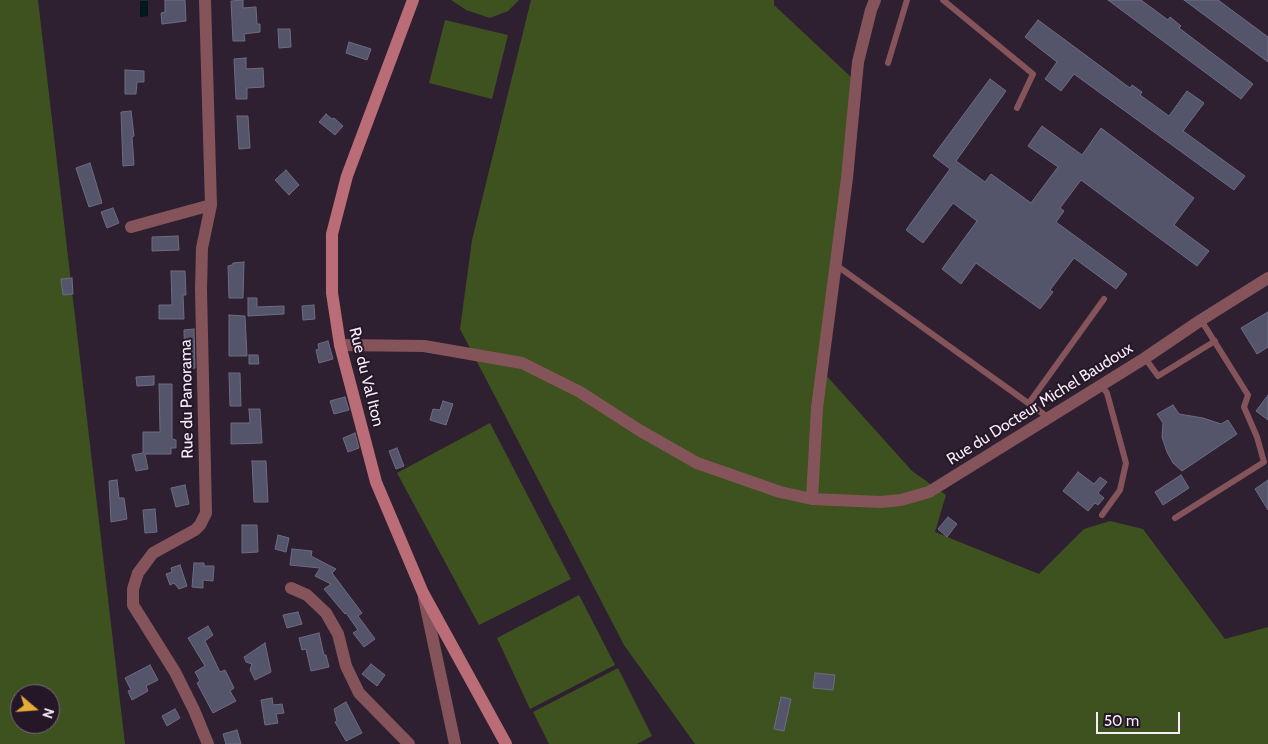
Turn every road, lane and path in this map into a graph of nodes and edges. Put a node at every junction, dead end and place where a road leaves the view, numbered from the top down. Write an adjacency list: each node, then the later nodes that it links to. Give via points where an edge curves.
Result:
1 (205, 0): 8 (street, Rue du Panorama)
2 (413, 0): 15 (street, Rue du Val Iton, via 348,176 332,234 332,293)
3 (875, 0): 10 (street, via 858,62)
4 (907, 0): 6 (lane)
5 (943, 0): 7 (lane, via 1032,74)
6 (888, 63)
7 (1017, 108)
8 (211, 205): 9 (street); 26 (street, Rue du Panorama, via 202,248 201,290 206,513 195,530 153,553 138,573 133,589 134,605 175,672)
9 (131, 227)
10 (836, 265): 18 (lane); 21 (street, via 817,408)
11 (1268, 278): 13 (street, Rue du Docteur Michel Baudoux, via 1248,294)
12 (1104, 299): 18 (lane)
13 (1201, 320): 14 (lane); 16 (street, Rue du Docteur Michel Baudoux)
14 (1215, 341): 16 (lane, via 1158,376); 20 (lane, via 1248,394 1244,407)
15 (340, 345): 21 (street, Rue du Docteur Michel Baudoux, via 424,346 522,363 580,392 698,463 780,492); 25 (street, Rue du Val Iton, via 376,482)
16 (1144, 358): 17 (street, Rue du Docteur Michel Baudoux)
17 (1101, 385): 19 (street, Rue du Docteur Michel Baudoux); 22 (lane, via 1107,393 1126,463 1120,490)
18 (1028, 403): 19 (lane)
19 (1049, 418): 21 (street, Rue du Docteur Michel Baudoux, via 929,492 881,502)
20 (1266, 463): 23 (lane)
21 (812, 499)
22 (1102, 515)
23 (1176, 518)
24 (291, 588): 27 (street, via 308,595 326,613 338,634 346,666 359,693)
25 (423, 593): 28 (street); 29 (street, Rue du Val Iton)
26 (208, 744)
27 (409, 744)
28 (455, 744)
29 (506, 744)

